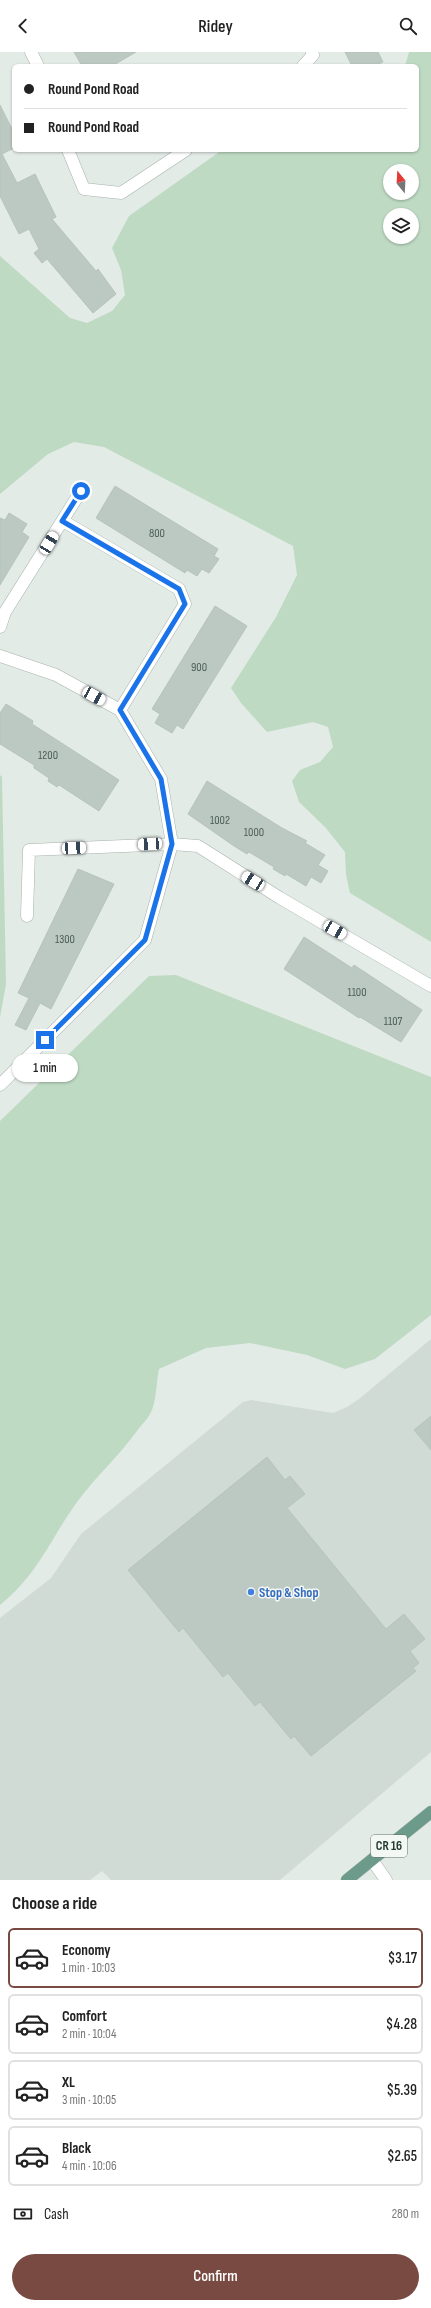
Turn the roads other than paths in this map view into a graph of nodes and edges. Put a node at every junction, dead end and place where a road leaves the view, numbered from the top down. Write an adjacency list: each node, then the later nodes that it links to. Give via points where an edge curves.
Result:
1 (32, 52): 3 (street)
2 (312, 52): 4 (street, via 313,55)
3 (37, 64)
4 (305, 64)
5 (69, 152): 6 (street, via 84,189 121,193)
6 (183, 152)
7 (81, 491): 8 (street)
8 (62, 521): 9 (street, via 6,612); 11 (street, via 179,589 185,604)
9 (0, 627)
10 (0, 656): 11 (street, via 56,675)
11 (120, 710): 12 (street, via 161,779)
12 (172, 844): 13 (street, via 29,850); 14 (street, via 198,846 280,898); 15 (street, via 145,940)
13 (27, 916)
14 (431, 986)
15 (0, 1084)
16 (431, 1812): 17 (main road, CR 16)
17 (372, 1860): 18 (main road, CR 16); 19 (street)
18 (347, 1880)
19 (386, 1880)

